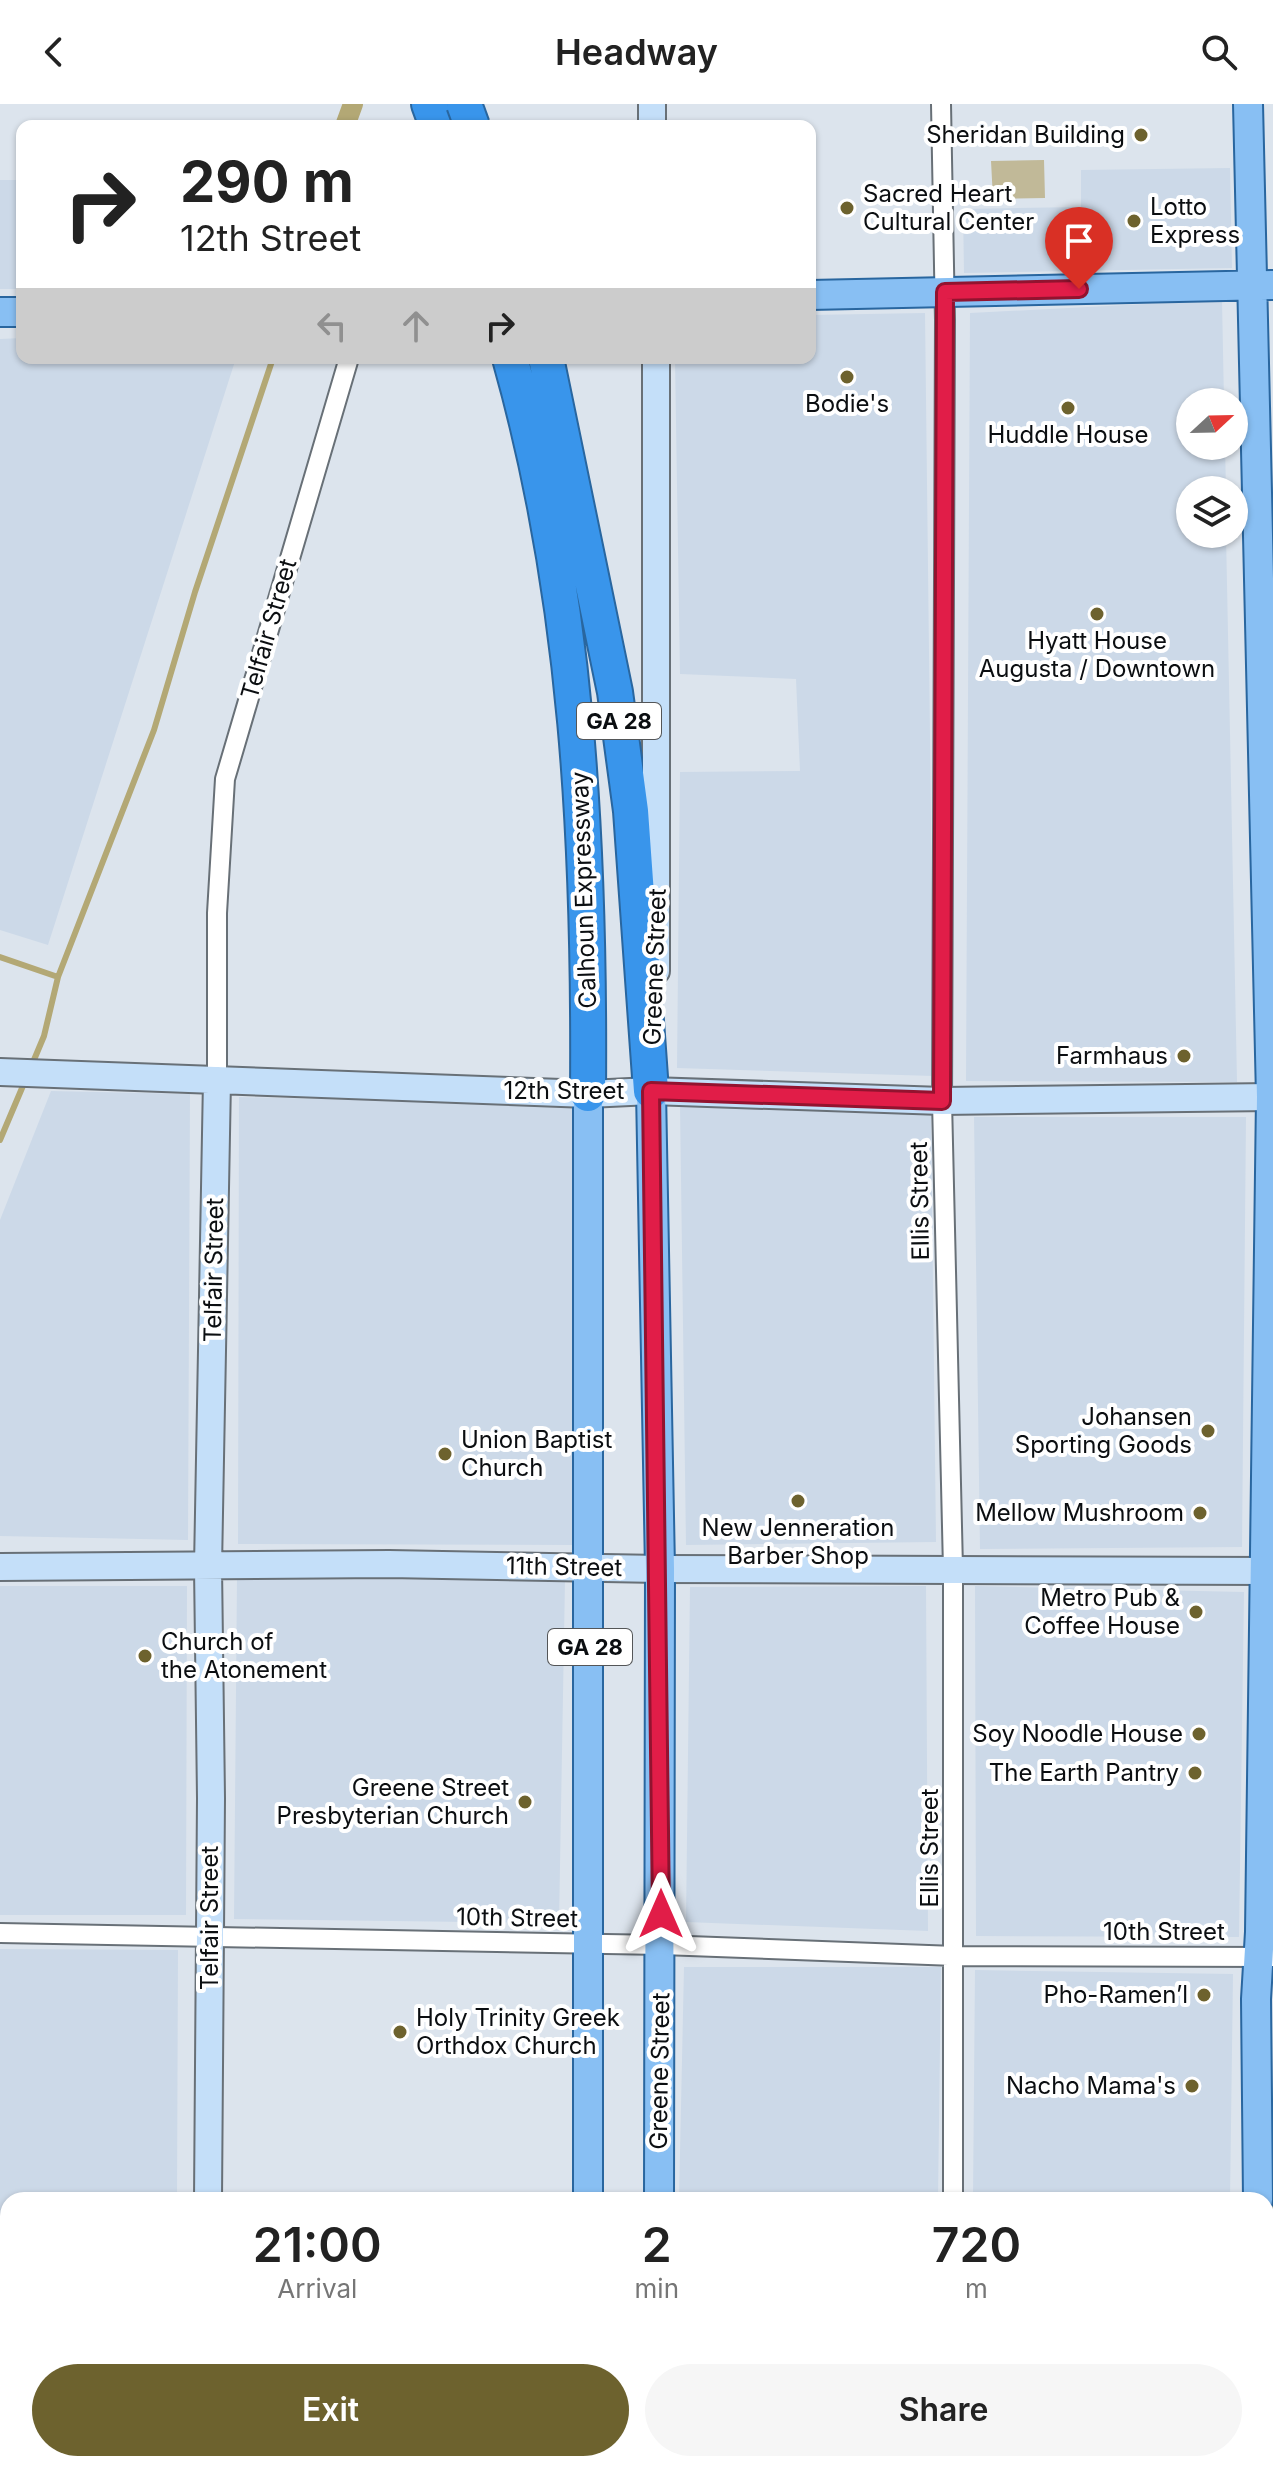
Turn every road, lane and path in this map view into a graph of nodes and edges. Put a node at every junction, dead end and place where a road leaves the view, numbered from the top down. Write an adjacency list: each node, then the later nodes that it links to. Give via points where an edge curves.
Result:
1 (941, 104): 4 (street, Ellis Street)
2 (1248, 104): 3 (main road)
3 (1262, 285): 4 (main road); 10 (main road)
4 (945, 292): 5 (main road); 16 (street, Ellis Street)
5 (816, 295)
6 (347, 364): 12 (street, Telfair Street, via 225,779 217,913)
7 (512, 364): 14 (highway, Calhoun Expressway / GA 28, via 533,447 569,649 584,814)
8 (547, 364): 13 (highway, Calhoun Expressway / GA 28, via 615,692 631,811)
9 (656, 364): 13 (street, Greene Street, via 657,933)
10 (1269, 738): 15 (main road)
11 (0, 1072): 12 (street, 12th Street)
12 (217, 1080): 14 (street, 12th Street); 18 (street, Telfair Street)
13 (651, 1091): 14 (street, 12th Street); 16 (street, 12th Street); 20 (main road, Greene Street / GA 28)
14 (588, 1094): 19 (main road, GA 28)
15 (1272, 1097): 16 (street, 12th Street); 22 (main road)
16 (942, 1101): 21 (street, Ellis Street)
17 (0, 1567): 18 (street, 11th Street)
18 (208, 1567): 19 (street, 11th Street); 24 (street, Telfair Street)
19 (590, 1568): 20 (street, 11th Street); 25 (main road, GA 28)
20 (660, 1569): 21 (street, 11th Street); 26 (main road, Greene Street / GA 28)
21 (953, 1569): 22 (street, 11th Street); 27 (street, Ellis Street)
22 (1270, 1571): 28 (main road)
23 (0, 1933): 24 (street, 10th Street)
24 (210, 1936): 25 (street, 10th Street); 29 (street, Telfair Street)
25 (589, 1944): 26 (street, 10th Street); 30 (main road, GA 28)
26 (662, 1945): 27 (street, 10th Street); 31 (main road, Greene Street / GA 28)
27 (955, 1956): 28 (street, 10th Street); 32 (street, Ellis Street)
28 (1266, 1957): 33 (main road)
29 (208, 2192)
30 (588, 2192)
31 (659, 2192)
32 (953, 2192)
33 (1258, 2192)

